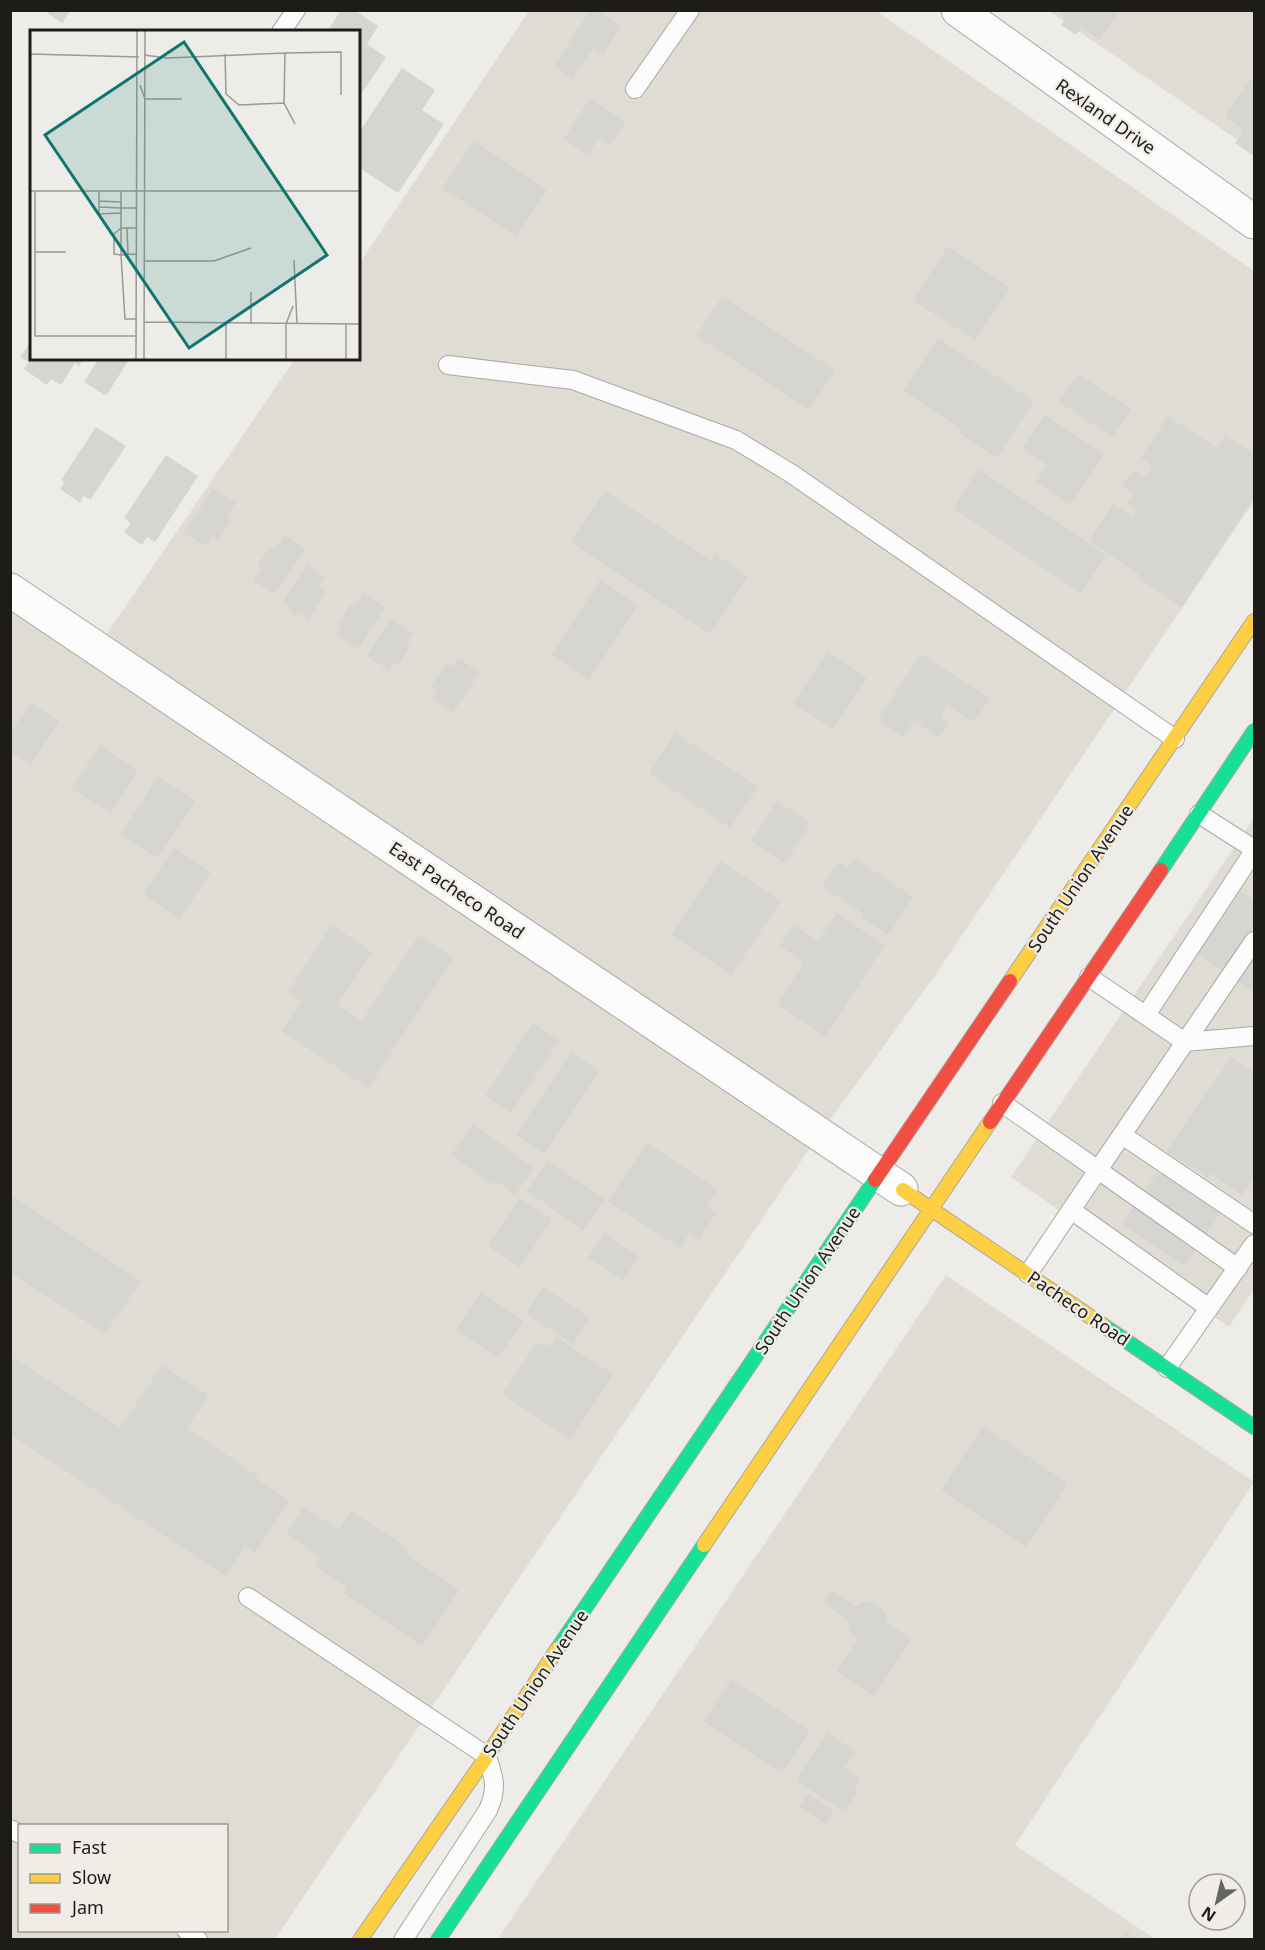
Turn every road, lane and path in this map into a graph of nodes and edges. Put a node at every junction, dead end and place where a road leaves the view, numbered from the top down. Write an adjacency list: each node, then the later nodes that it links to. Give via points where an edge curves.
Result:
1 (296, 10): 4 (lane)
2 (690, 10): 5 (lane)
3 (958, 10): 6 (street, Rexland Drive)
4 (282, 30)
5 (635, 89)
6 (1254, 222)
7 (448, 365): 11 (lane, via 573,380 735,440 792,474)
8 (10, 590): 22 (street, East Pacheco Road)
9 (1254, 621): 11 (main road, South Union Avenue)
10 (1254, 731): 12 (main road)
11 (1175, 739): 22 (main road, South Union Avenue)
12 (1199, 814): 13 (lane); 15 (main road)
13 (1254, 850): 16 (lane)
14 (1254, 941): 18 (lane)
15 (1089, 977): 16 (lane); 19 (main road)
16 (1146, 1015): 18 (lane)
17 (1254, 1036): 18 (lane)
18 (1185, 1042): 20 (lane)
19 (1002, 1103): 21 (lane); 23 (main road)
20 (1122, 1135): 21 (lane); 25 (lane)
21 (1098, 1170): 24 (lane); 27 (lane)
22 (891, 1182): 23 (main road, Pacheco Road); 33 (main road, South Union Avenue)
23 (932, 1210): 28 (main road, Pacheco Road); 36 (main road)
24 (1071, 1210): 28 (lane); 29 (lane)
25 (1254, 1224)
26 (1254, 1244): 27 (lane)
27 (1238, 1268): 29 (lane)
28 (1028, 1274): 30 (main road, Pacheco Road)
29 (1209, 1308): 30 (lane)
30 (1167, 1368): 31 (main road, Pacheco Road)
31 (1254, 1427)
32 (248, 1597): 33 (lane)
33 (487, 1756): 34 (main road, South Union Avenue); 35 (lane, via 495,1781 488,1810)
34 (360, 1940)
35 (403, 1940)
36 (438, 1940)

